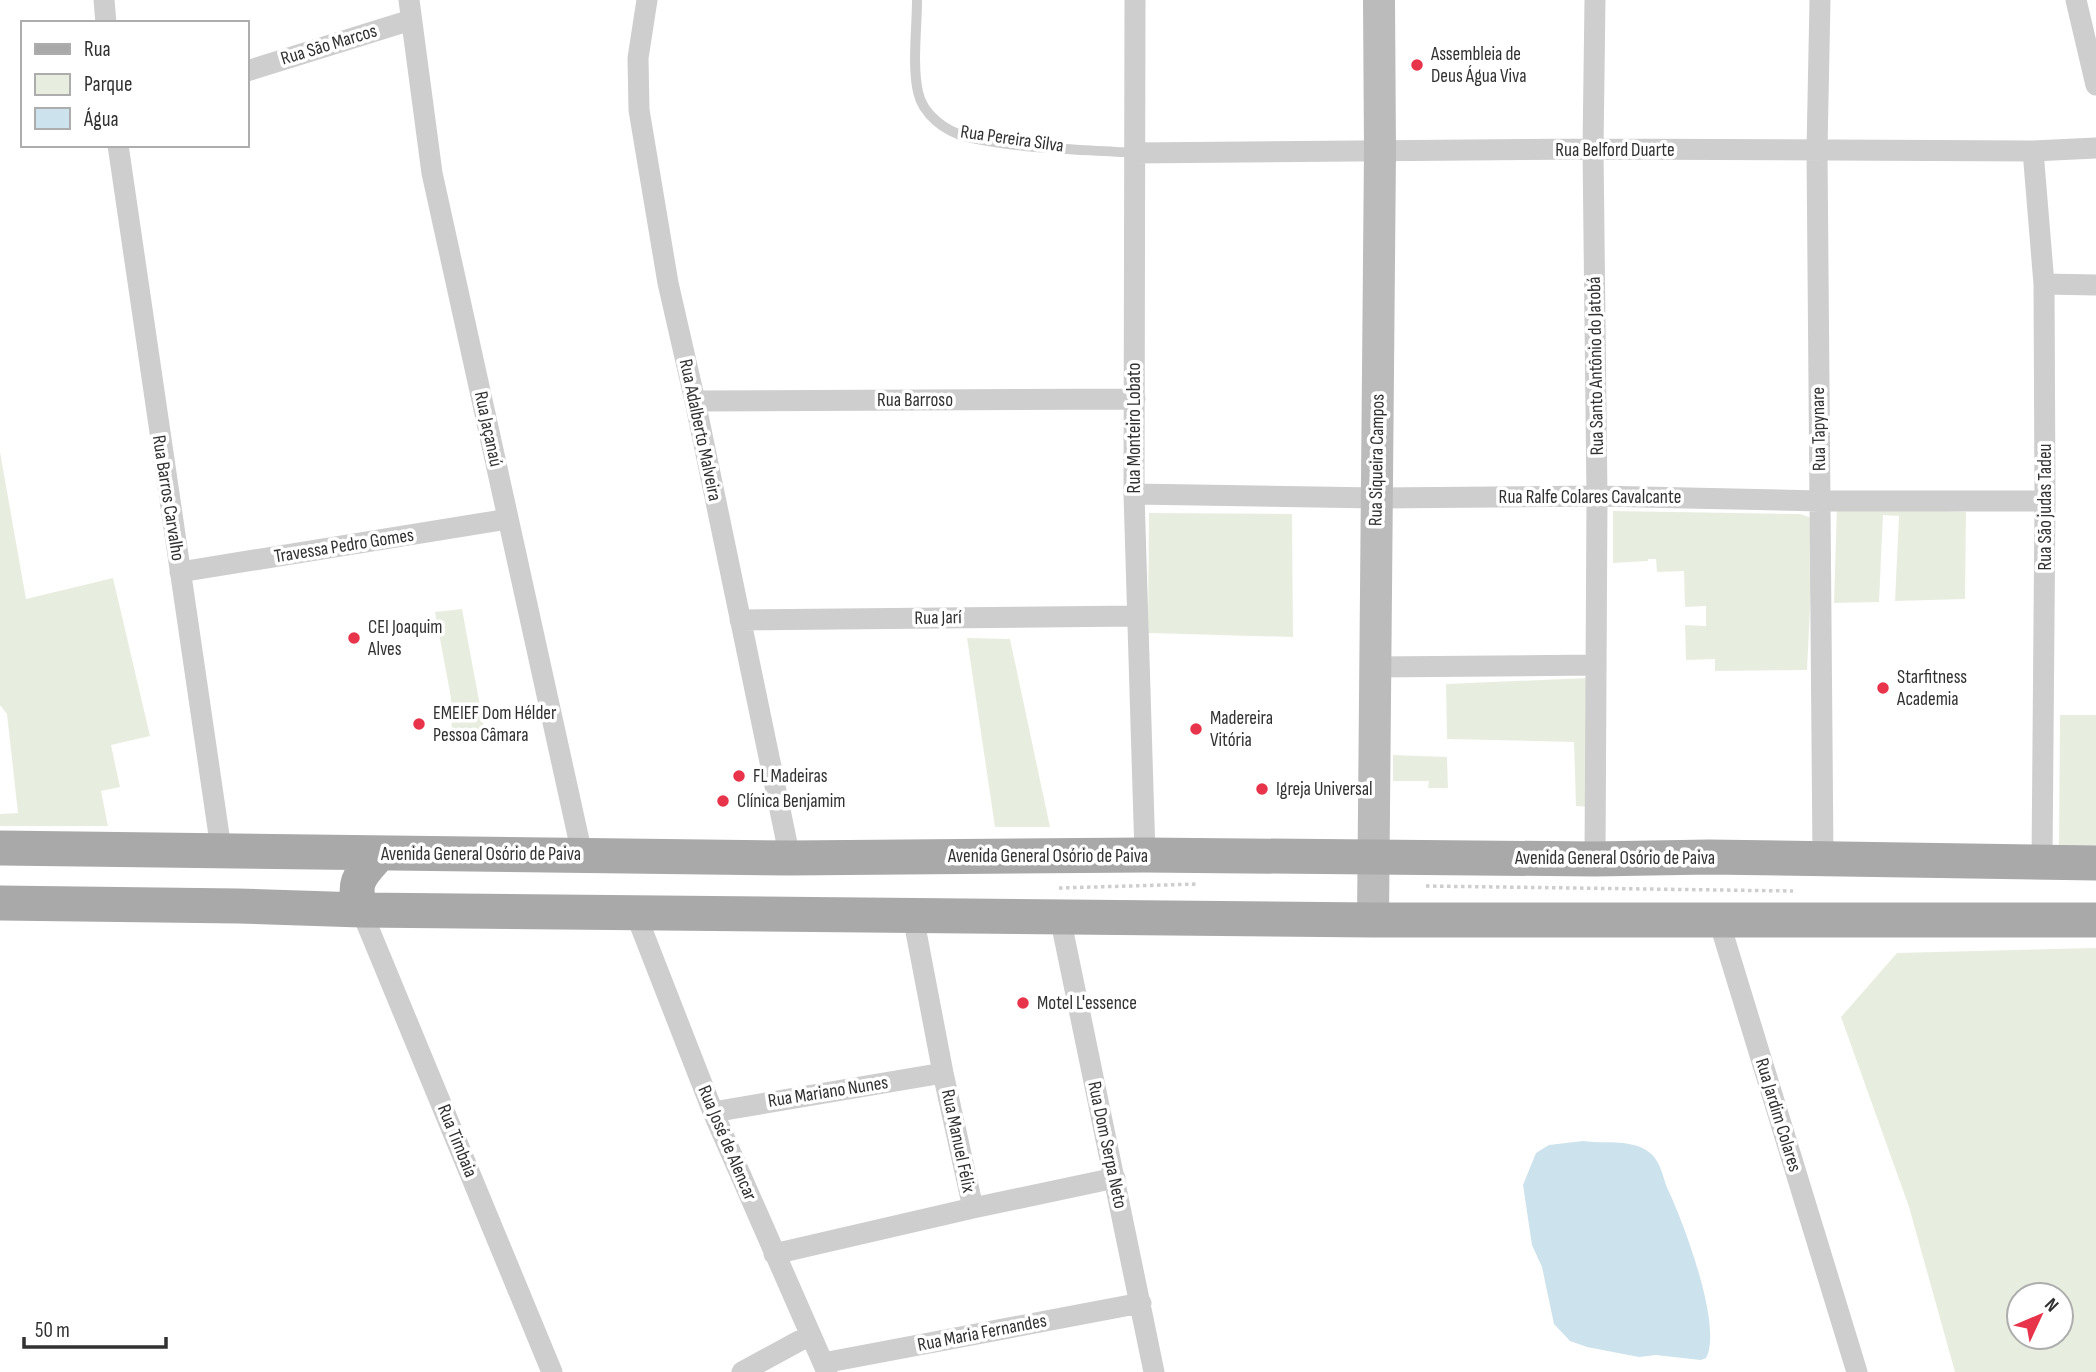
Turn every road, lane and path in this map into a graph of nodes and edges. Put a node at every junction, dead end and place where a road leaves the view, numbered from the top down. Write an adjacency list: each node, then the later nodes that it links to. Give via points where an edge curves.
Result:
1 (104, 0): 10 (street)
2 (647, 0): 23 (street, Rua Adalberto Malveira, via 638,58 639,110 668,283)
3 (917, 0): 19 (lane, Rua Pereira Silva, via 918,93 928,114 945,127 966,136 1005,142)
4 (1135, 0): 19 (street, Rua Monteiro Lobato)
5 (1379, 0): 17 (street, Rua Siqueira Campos)
6 (1595, 0): 15 (street, Rua Santo Antônio do Jatobá)
7 (1820, 0): 16 (street, Rua Tapynare)
8 (2076, 0): 12 (street)
9 (410, 10): 11 (street, Rua São Marcos); 29 (street, Rua Jaçanaú, via 432,173)
10 (106, 21)
11 (248, 71)
12 (2096, 85)
13 (118, 147): 30 (street, Rua Barros Carvalho)
14 (2096, 148): 18 (street, Rua Belford Duarte)
15 (1593, 149): 16 (street, Rua Belford Duarte); 17 (street, Rua Belford Duarte); 25 (street, Rua Santo Antônio do Jatobá)
16 (1817, 150): 18 (street, Rua Belford Duarte); 27 (street, Rua Tapynare)
17 (1380, 151): 19 (street, Rua Belford Duarte); 26 (street, Rua Siqueira Campos)
18 (2033, 151): 20 (street, Rua São judas Tadeu)
19 (1133, 153): 22 (street, Rua Monteiro Lobato)
20 (2044, 284): 21 (street); 28 (street, Rua São judas Tadeu)
21 (2096, 285)
22 (1135, 399): 23 (street, Rua Barroso); 24 (street, Rua Monteiro Lobato)
23 (695, 401): 32 (street, Rua Adalberto Malveira)
24 (1134, 494): 26 (street, Rua Ralfe Colares Cavalcante); 31 (street, Rua Monteiro Lobato)
25 (1597, 496): 26 (street, Rua Ralfe Colares Cavalcante); 27 (street, Rua Ralfe Colares Cavalcante); 33 (street, Rua Santo Antônio do Jatobá)
26 (1377, 498): 34 (street, Rua Siqueira Campos)
27 (1820, 500): 28 (street, Rua Ralfe Colares Cavalcante); 43 (street, Rua Tapynare)
28 (2045, 501): 45 (street, Rua São judas Tadeu)
29 (508, 519): 30 (street, Travessa Pedro Gomes); 38 (street, Rua Jaçanaú)
30 (180, 572): 36 (street, Rua Barros Carvalho)
31 (1137, 616): 32 (street, Rua Jarí); 39 (street, Rua Monteiro Lobato)
32 (740, 620): 41 (street, Rua Adalberto Malveira)
33 (1596, 665): 34 (street); 44 (street, Rua Santo Antônio do Jatobá)
34 (1375, 667): 42 (street, Rua Siqueira Campos)
35 (0, 848): 36 (main road, Avenida General Osório de Paiva)
36 (231, 850): 37 (main road, Avenida General Osório de Paiva); 48 (main road, via 249,858 256,879)
37 (379, 854): 38 (main road, Avenida General Osório de Paiva); 49 (main road, via 356,883)
38 (582, 854): 41 (main road, Avenida General Osório de Paiva)
39 (1145, 855): 41 (main road, Avenida General Osório de Paiva); 42 (main road, Avenida General Osório de Paiva)
40 (1709, 857): 43 (main road, Avenida General Osório de Paiva); 44 (main road, Avenida General Osório de Paiva); 55 (path)
41 (790, 858)
42 (1374, 858): 44 (main road, Avenida General Osório de Paiva); 54 (street, Rua Siqueira Campos)
43 (1822, 858): 45 (main road, Avenida General Osório de Paiva)
44 (1595, 859)
45 (2042, 862): 46 (main road, Avenida General Osório de Paiva)
46 (2096, 863)
47 (0, 903): 48 (main road)
48 (239, 906): 49 (main road)
49 (361, 910): 50 (main road); 64 (street, Rua Timbaia)
50 (635, 912): 51 (main road); 57 (street, Rua José de Alencar)
51 (913, 916): 52 (main road); 56 (street, Rua Manuel Félix)
52 (1060, 917): 54 (main road); 58 (street, Rua Dom Serpa Neto)
53 (2096, 919): 55 (main road)
54 (1373, 920): 55 (main road)
55 (1719, 921): 67 (street, Rua Jardim Colares)
56 (943, 1073): 57 (street, Rua Mariano Nunes); 59 (street, Rua Manuel Félix)
57 (713, 1112): 60 (street, Rua José de Alencar)
58 (1115, 1178): 59 (street); 61 (street, Rua Dom Serpa Neto)
59 (973, 1208): 60 (street, Rua Manuel Félix)
60 (774, 1254): 62 (street, Rua José de Alencar)
61 (1141, 1303): 63 (street, Rua Maria Fernandes); 66 (street, Rua Dom Serpa Neto)
62 (810, 1335): 63 (street, Rua José de Alencar); 65 (street)
63 (825, 1367)
64 (552, 1372)
65 (743, 1372)
66 (1154, 1372)
67 (1857, 1372)

